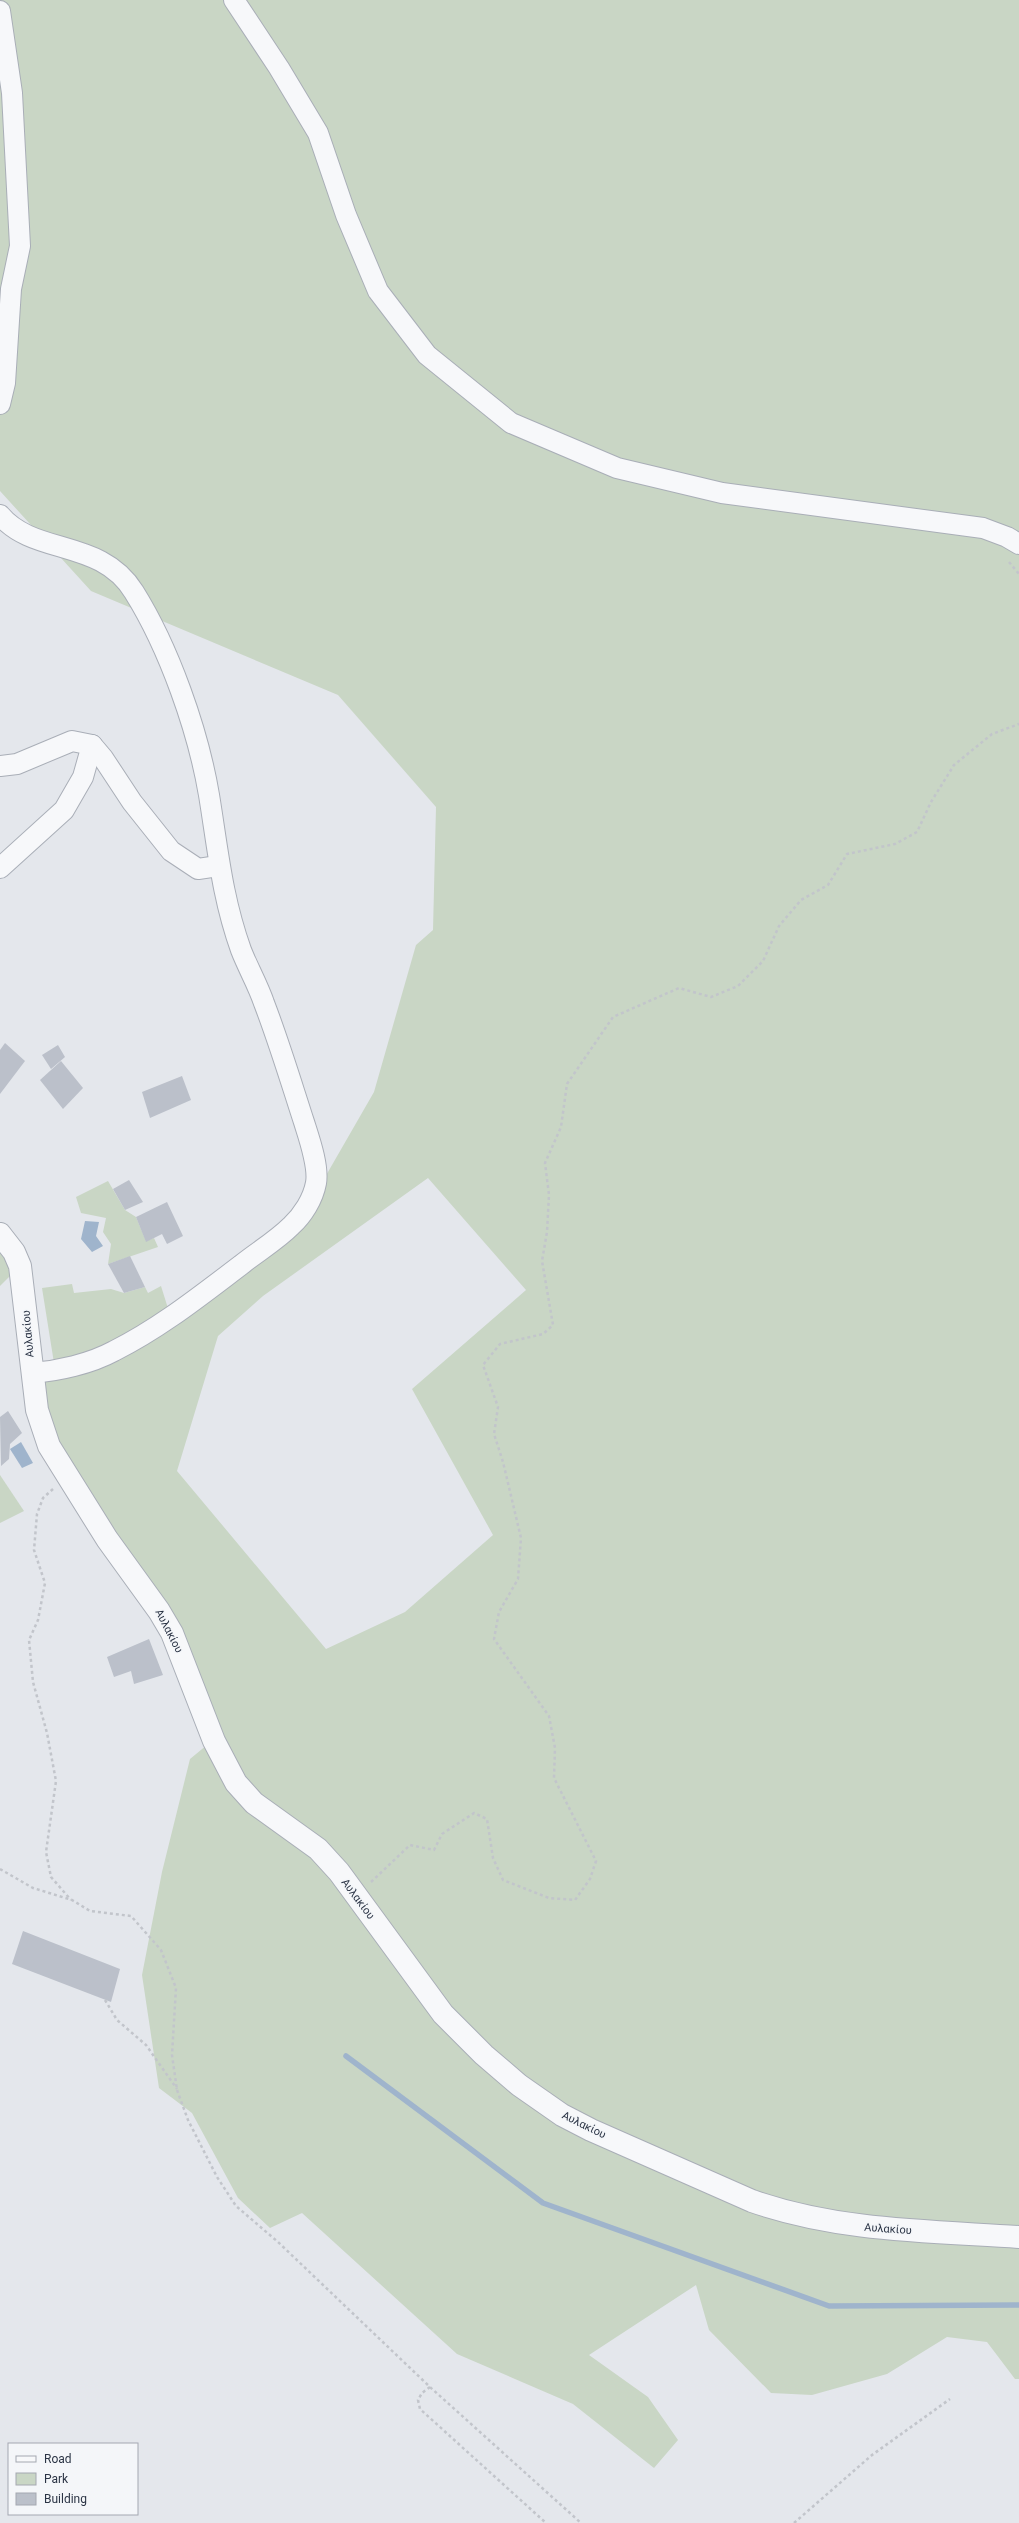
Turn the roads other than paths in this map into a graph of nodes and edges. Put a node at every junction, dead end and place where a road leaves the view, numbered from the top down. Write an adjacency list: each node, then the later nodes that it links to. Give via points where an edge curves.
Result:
1 (234, 0): 5 (street, via 318,133 346,215 378,291 427,355 511,423 617,468 722,493 983,528 1007,536)
2 (0, 11): 3 (street, via 12,93 20,246 12,289 6,383)
3 (0, 404)
4 (0, 515): 8 (street, via 15,530 35,539 80,551 112,568 133,590 161,641 195,733 209,793)
5 (1019, 544)
6 (92, 745): 7 (street, via 72,740 17,764); 8 (street, via 171,851 198,868); 9 (street, via 83,777 64,810)
7 (0, 766)
8 (218, 866): 11 (street, via 242,951 263,1000 311,1146 317,1180 309,1204 291,1227 174,1316 112,1353 52,1372)
9 (0, 868)
10 (0, 1234): 11 (street, Αυλακίου, via 14,1252 24,1283)
11 (32, 1373): 12 (street, Αυλακίου, via 42,1429 66,1477 106,1539 160,1611 172,1633 214,1741 236,1783 254,1803 318,1849 357,1897 443,2014 519,2085 562,2115 739,2196 781,2212 860,2227)
12 (1019, 2237)

